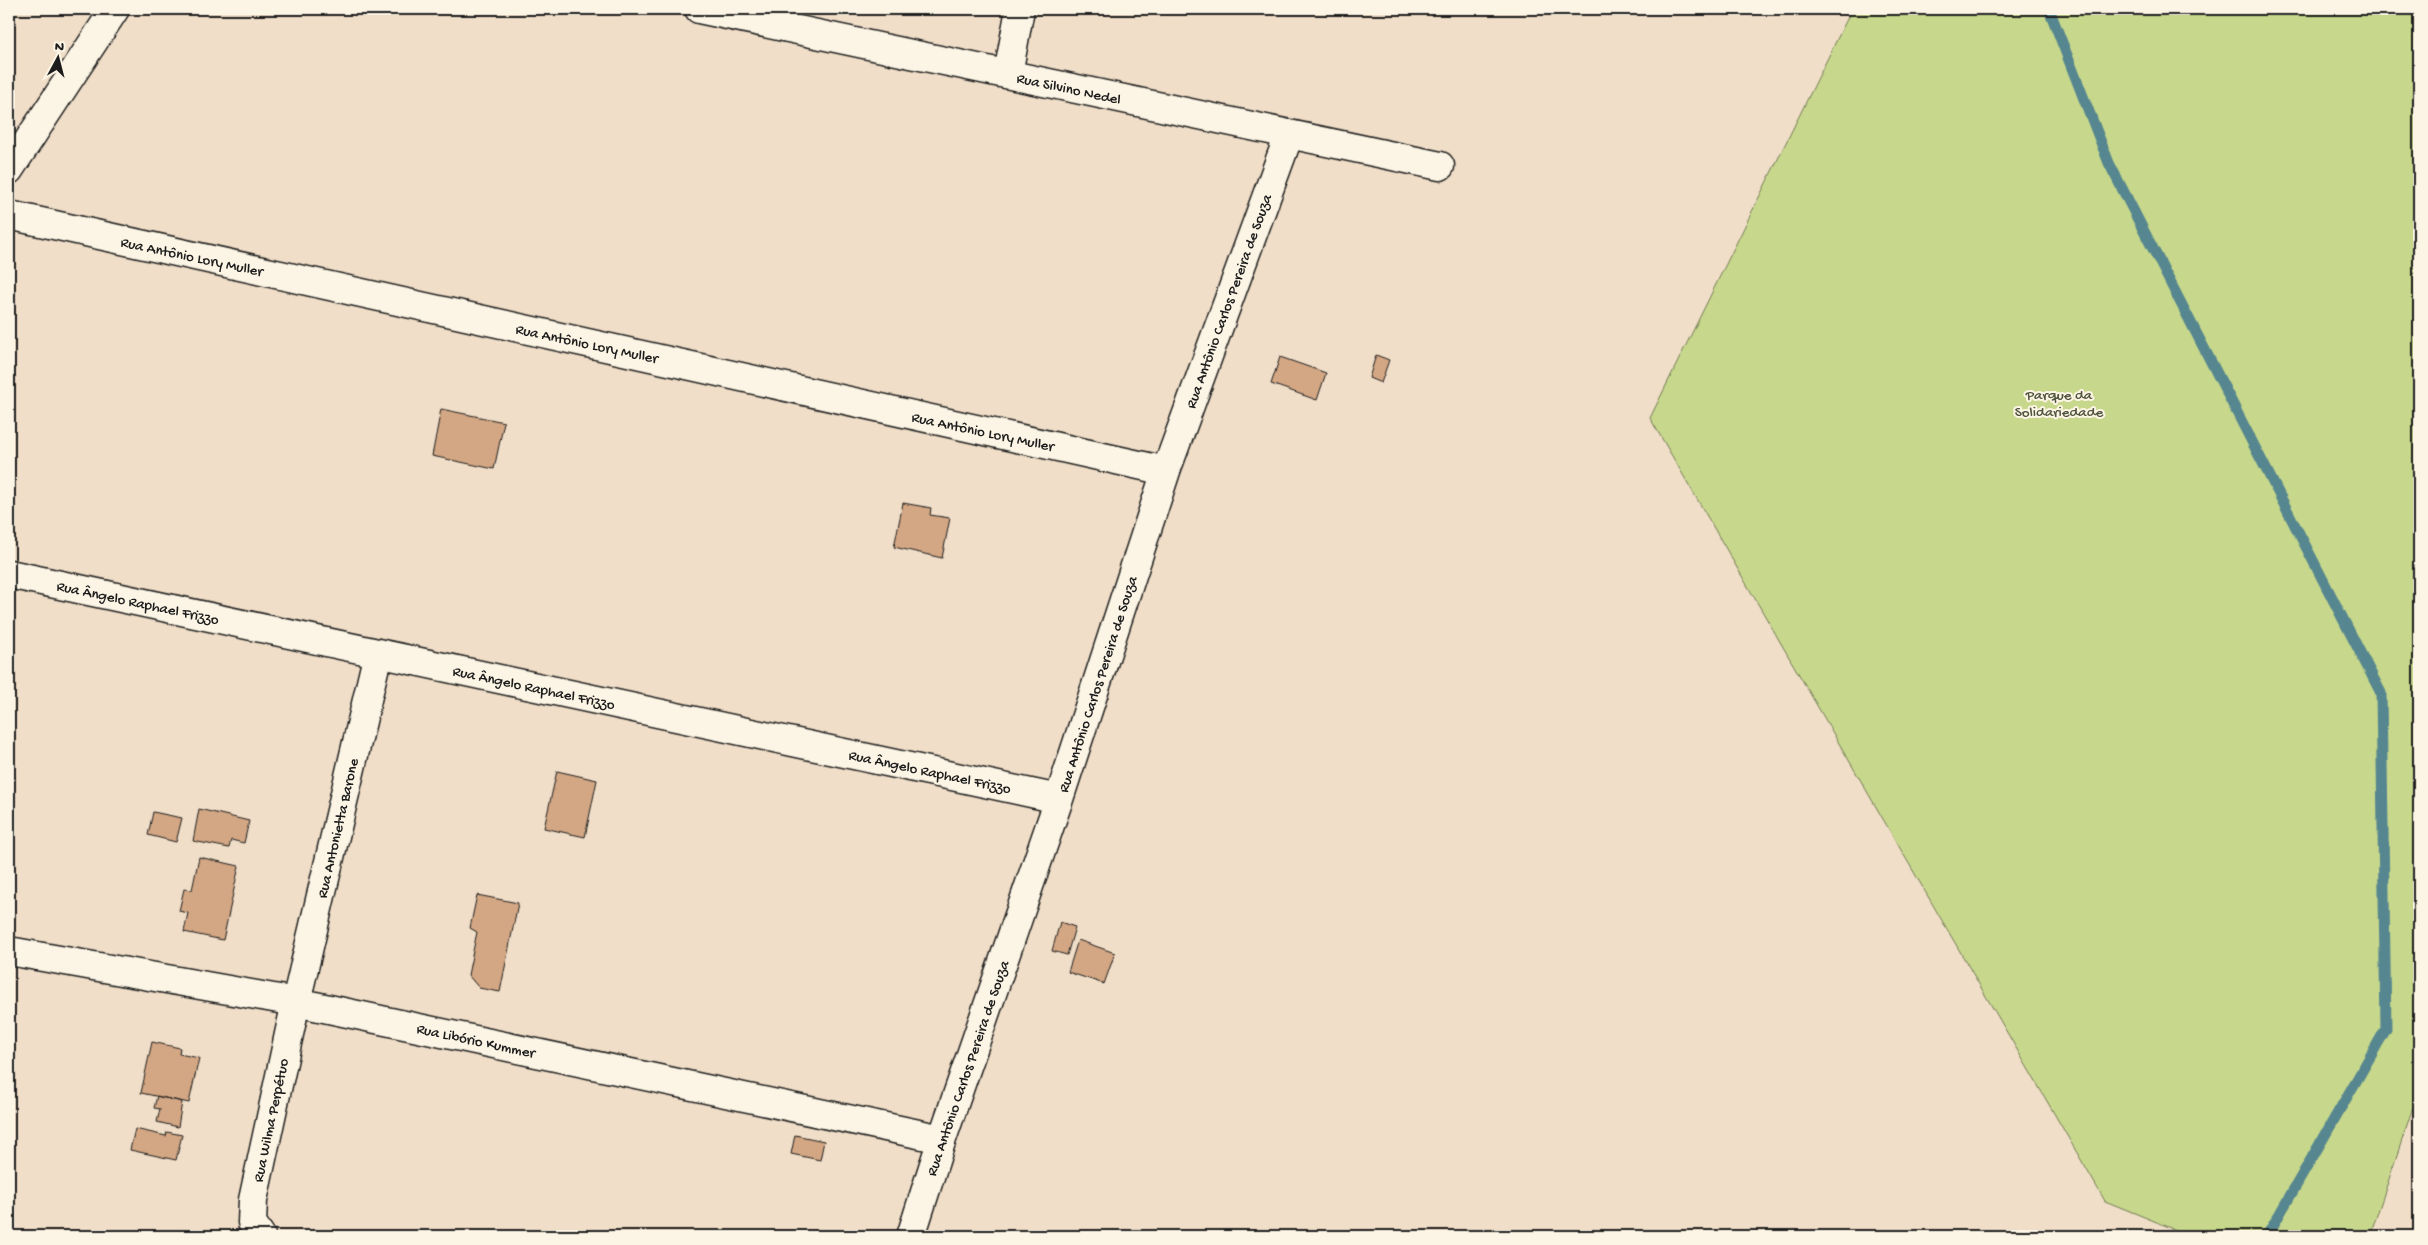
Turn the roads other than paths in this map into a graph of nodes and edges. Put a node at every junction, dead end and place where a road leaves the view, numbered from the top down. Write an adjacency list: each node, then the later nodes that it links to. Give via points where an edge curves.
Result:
1 (114, 9): 7 (street)
2 (699, 9): 4 (street, Rua Silvino Nedel)
3 (1020, 9): 4 (street)
4 (1008, 74): 5 (street, Rua Silvino Nedel)
5 (1289, 134): 6 (street, Rua Silvino Nedel); 9 (street, Rua Antônio Carlos Pereira de Souza)
6 (1440, 166)
7 (9, 170)
8 (9, 215): 9 (street, Rua Antônio Lory Muller)
9 (1166, 471): 12 (street, Rua Antônio Carlos Pereira de Souza)
10 (9, 574): 11 (street, Rua Ângelo Raphael Frizzo)
11 (378, 653): 12 (street, Rua Ângelo Raphael Frizzo); 14 (street, Rua Antonietta Barone)
12 (1059, 799): 15 (street, Rua Antônio Carlos Pereira de Souza)
13 (9, 951): 14 (street, Rua Libório Kummer)
14 (296, 1002): 15 (street, Rua Libório Kummer); 16 (street, Rua Wilma Perpétuo, via 253,1200 252,1223)
15 (942, 1139): 17 (street, Rua Antônio Carlos Pereira de Souza)
16 (261, 1236)
17 (911, 1236)

